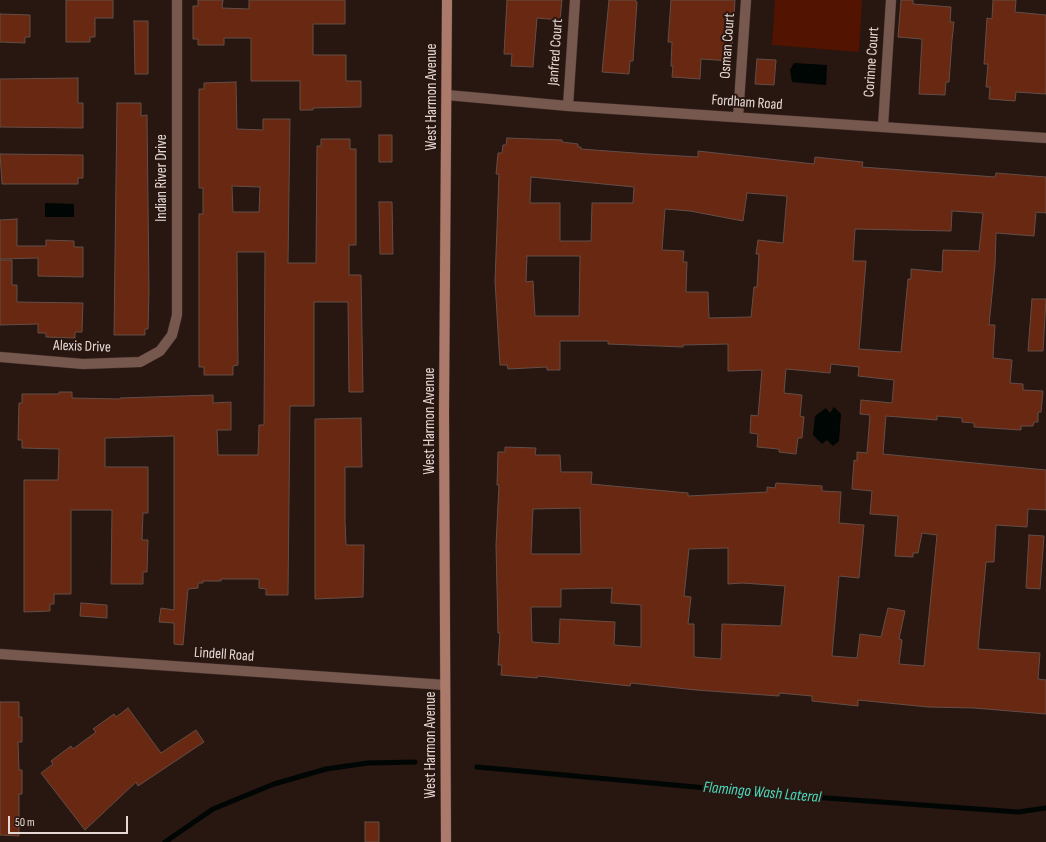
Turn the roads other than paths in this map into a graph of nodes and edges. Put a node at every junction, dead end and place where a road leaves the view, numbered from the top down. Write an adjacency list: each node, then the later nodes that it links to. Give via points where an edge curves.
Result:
1 (177, 0): 11 (street, Indian River Drive, via 177,316 172,335)
2 (447, 0): 6 (main road, West Harmon Avenue)
3 (575, 0): 7 (street, Janfred Court)
4 (746, 0): 8 (street, Osman Court)
5 (891, 0): 9 (street, Corinne Court)
6 (447, 95): 7 (street, Fordham Road); 14 (main road, West Harmon Avenue)
7 (568, 106): 8 (street, Fordham Road)
8 (738, 117): 9 (street, Fordham Road)
9 (883, 126): 10 (street, Fordham Road)
10 (1046, 138)
11 (160, 351): 12 (street, Alexis Drive, via 140,362 108,364)
12 (0, 357)
13 (0, 654): 14 (street, Lindell Road)
14 (445, 685): 15 (main road, West Harmon Avenue)
15 (446, 842)

